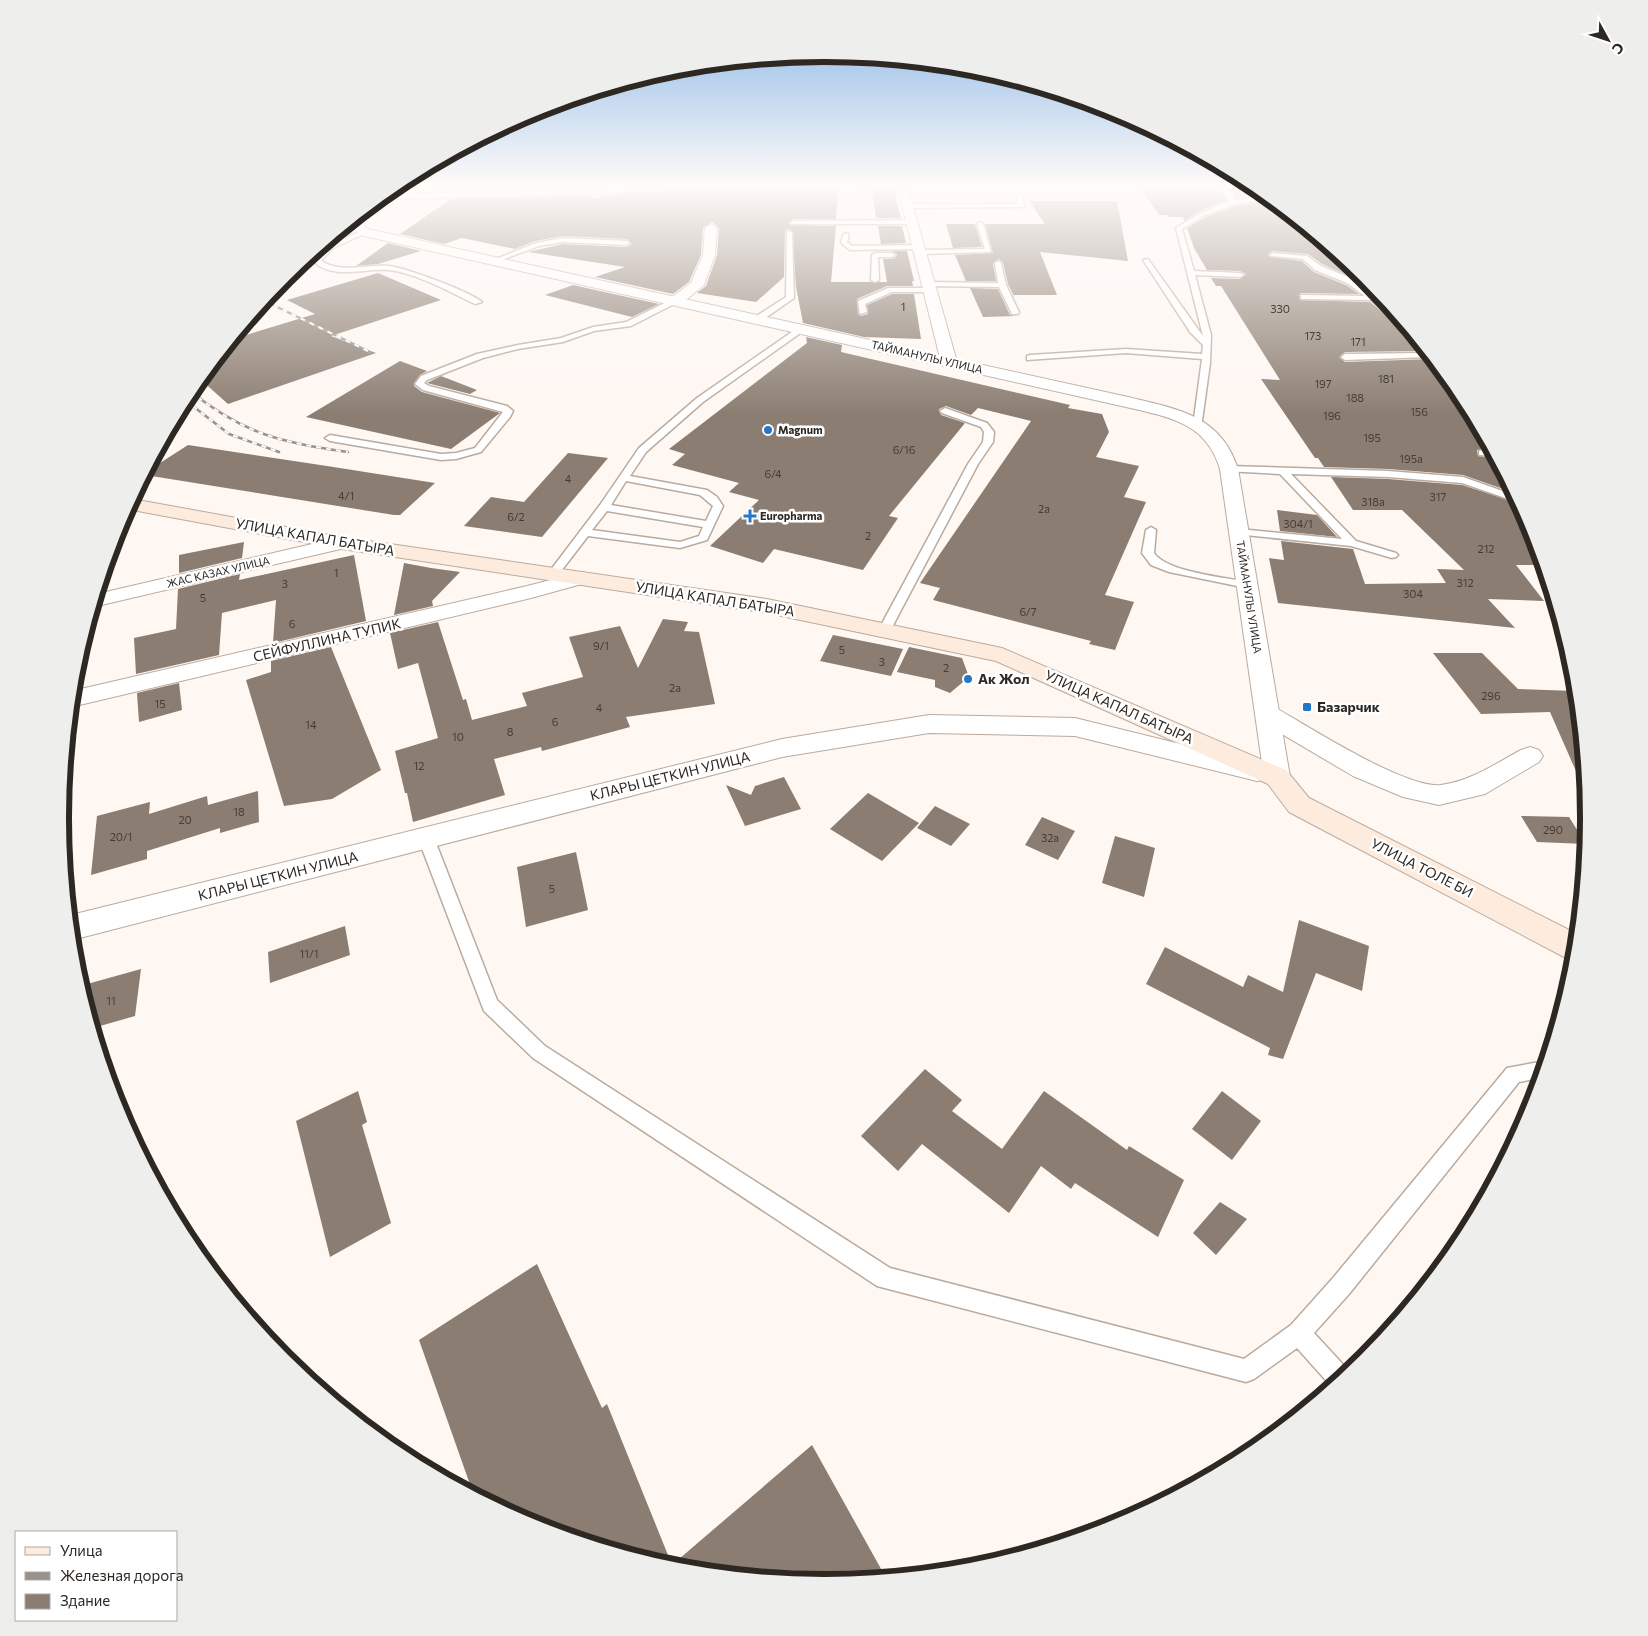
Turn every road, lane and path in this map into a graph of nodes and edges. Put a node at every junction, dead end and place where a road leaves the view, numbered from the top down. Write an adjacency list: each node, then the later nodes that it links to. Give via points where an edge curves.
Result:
1 (318, 261): 19 (lane, via 327,269 343,271 395,268)
2 (496, 261): 18 (street, ТАЙМАНУЛЫ УЛИЦА)
3 (706, 261): 18 (street, via 697,285)
4 (789, 261): 22 (lane, via 790,298)
5 (875, 261): 13 (lane)
6 (922, 261): 15 (street)
7 (1147, 261): 24 (lane)
8 (1188, 261): 11 (lane)
9 (1310, 261): 17 (lane, via 1350,281)
10 (998, 263): 14 (lane)
11 (1191, 273): 12 (lane); 24 (lane, via 1207,335)
12 (1240, 275)
13 (875, 280)
14 (1002, 286): 15 (lane); 21 (lane)
15 (929, 287): 20 (lane, via 891,290 862,303); 29 (street)
16 (1304, 297): 17 (lane)
17 (1371, 298)
18 (676, 301): 22 (street, ТАЙМАНУЛЫ УЛИЦА); 32 (lane, via 628,324 593,329 563,340 518,346 480,356 424,378 419,384 426,388 508,411 478,450 441,457)
19 (478, 302)
20 (863, 312)
21 (1015, 312)
22 (758, 319): 23 (street, ТАЙМАНУЛЫ УЛИЦА)
23 (802, 329): 29 (street, ТАЙМАНУЛЫ УЛИЦА); 35 (lane, via 700,400 642,450)
24 (1206, 344): 26 (lane)
25 (1421, 355): 27 (lane)
26 (1206, 357): 28 (lane, via 1126,351); 31 (lane)
27 (1345, 357)
28 (1030, 358)
29 (949, 362): 31 (street, ТАЙМАНУЛЫ УЛИЦА, via 1171,413)
30 (945, 411): 50 (lane, via 984,425 989,432 988,442)
31 (1198, 426): 33 (street, ТАЙМАНУЛЫ УЛИЦА, via 1215,439)
32 (330, 438)
33 (1229, 469): 34 (lane); 42 (street, ТАЙМАНУЛЫ УЛИЦА)
34 (1283, 471): 36 (lane, via 1463,480); 44 (lane)
35 (624, 478): 38 (lane); 39 (lane, via 703,492 718,506)
36 (1507, 496)
37 (137, 505): 43 (main road, УЛИЦА КАПАЛ БАТЫРА)
38 (604, 507): 39 (lane); 41 (lane)
39 (709, 525): 41 (lane, via 703,538 680,545)
40 (1151, 530): 48 (lane, via 1148,553 1155,563 1173,570)
41 (585, 532): 46 (lane)
42 (1239, 532): 44 (lane); 48 (street, ТАЙМАНУЛЫ УЛИЦА)
43 (342, 543): 46 (main road, УЛИЦА КАПАЛ БАТЫРА); 49 (street, ЖАС КАЗАХ УЛИЦА)
44 (1352, 543): 45 (lane)
45 (1392, 555)
46 (554, 574): 47 (main road, УЛИЦА КАПАЛ БАТЫРА)
47 (582, 578): 50 (main road, УЛИЦА КАПАЛ БАТЫРА, via 767,606); 51 (street, СЕЙФУЛЛИНА ТУПИК)
48 (1247, 585): 52 (street, ТАЙМАНУЛЫ УЛИЦА)
49 (101, 600)
50 (884, 630): 54 (main road, УЛИЦА КАПАЛ БАТЫРА, via 1002,655)
51 (79, 697)
52 (1267, 714): 53 (street, via 1362,768 1412,790 1439,795 1476,787); 54 (street, ТАЙМАНУЛЫ УЛИЦА)
53 (1530, 756)
54 (1277, 777): 55 (street, КЛАРЫ ЦЕТКИН УЛИЦА, via 1075,727 930,724 782,748); 57 (main road, УЛИЦА ТОЛЕ БИ, via 1299,804)
55 (426, 838): 56 (street, КЛАРЫ ЦЕТКИН УЛИЦА); 59 (lane, via 490,1005 539,1052 885,1278 1246,1371)
56 (77, 927)
57 (1568, 944)
58 (1536, 1070): 59 (lane, via 1514,1074)
59 (1299, 1333): 60 (lane)
60 (1336, 1373)

